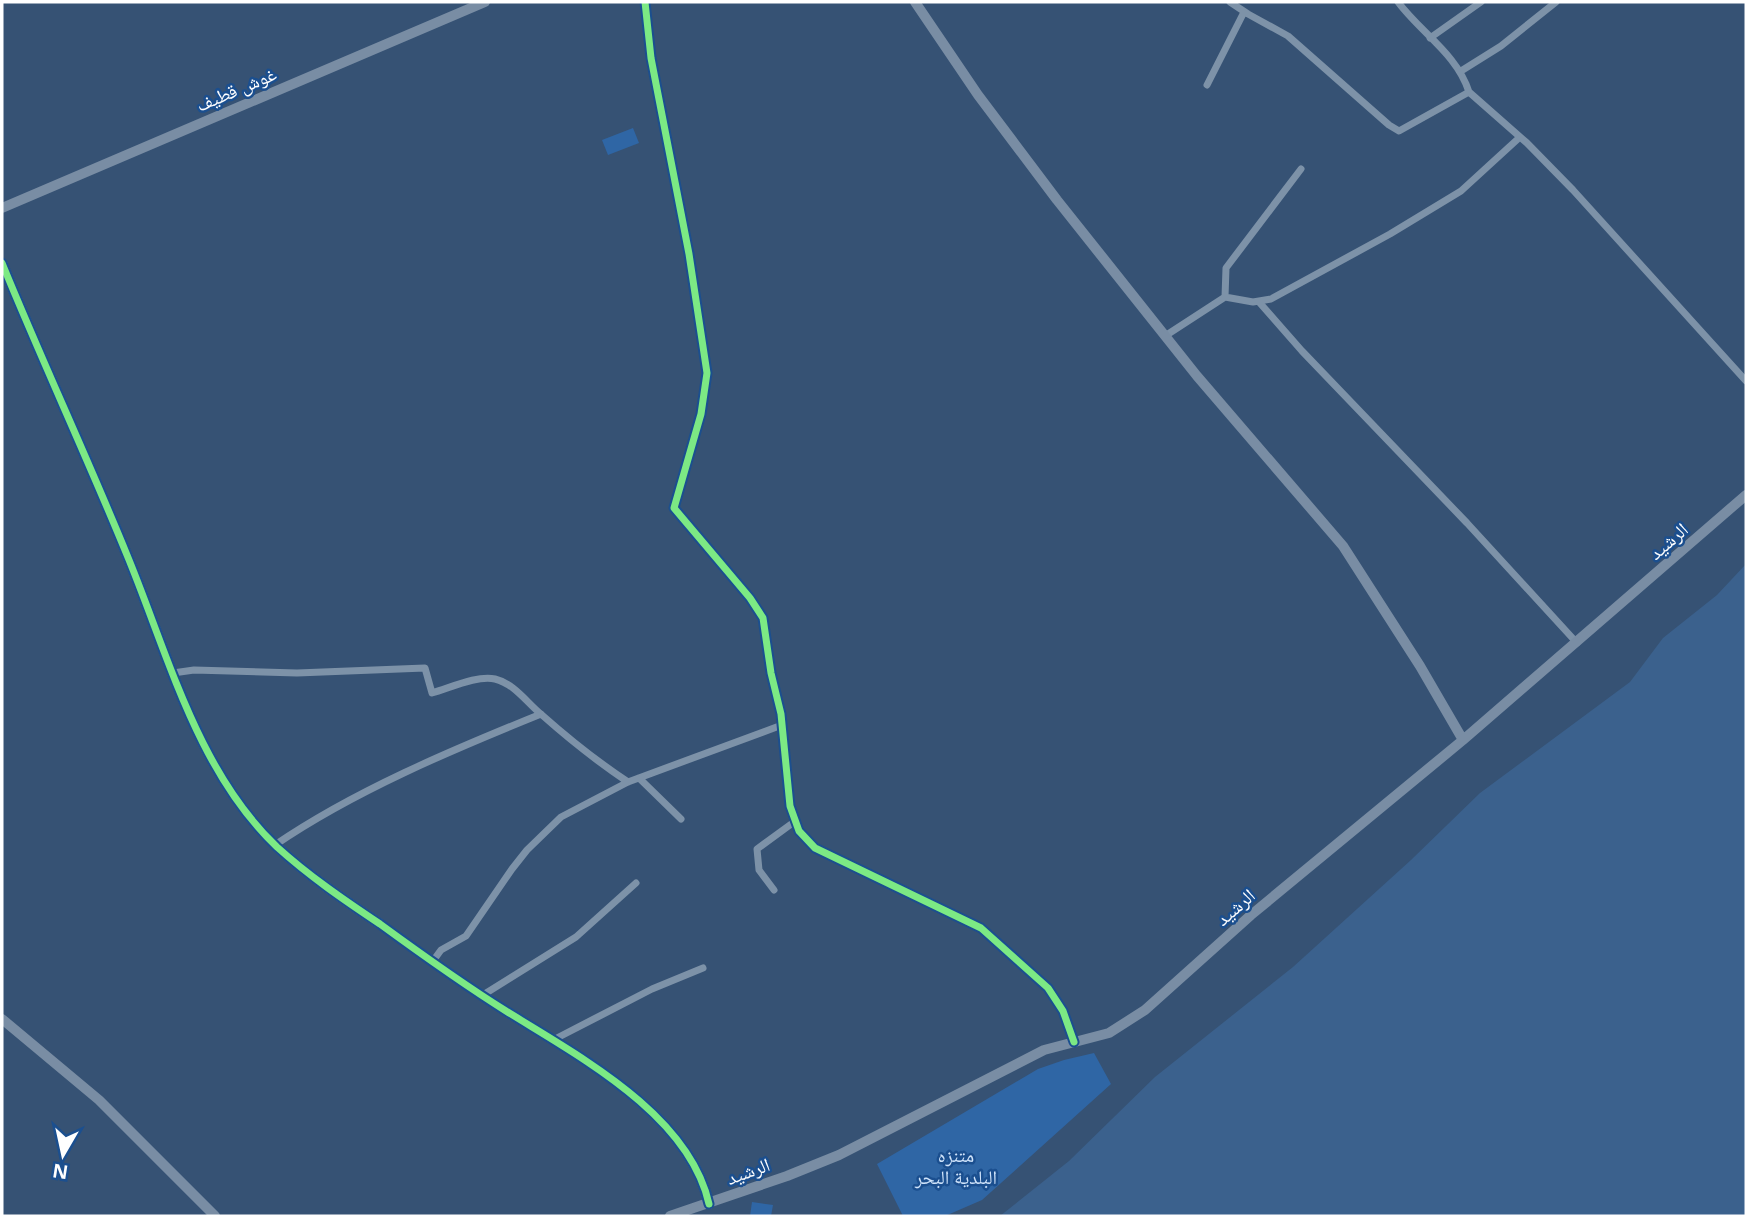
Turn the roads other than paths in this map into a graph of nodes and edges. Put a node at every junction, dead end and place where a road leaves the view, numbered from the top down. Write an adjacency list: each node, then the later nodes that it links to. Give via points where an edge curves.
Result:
1 (485, 2): 15 (main road, غوش قطيف)
2 (645, 2): 25 (street, via 707,373 701,414 674,508 763,618)
3 (915, 2): 19 (main road, via 1018,150)
4 (1230, 2): 8 (street)
5 (1398, 2): 9 (street)
6 (1481, 2): 9 (street)
7 (1556, 2): 10 (street)
8 (1244, 12): 11 (street); 12 (street, via 1288,36 1399,131)
9 (1430, 38): 10 (street)
10 (1461, 71): 12 (street)
11 (1207, 85)
12 (1469, 92): 13 (street)
13 (1520, 137): 18 (street, via 1461,191); 20 (street)
14 (1301, 169): 17 (street, via 1226,268)
15 (2, 208)
16 (2, 262): 23 (main road)
17 (1225, 297): 18 (street); 19 (street)
18 (1259, 302): 22 (street)
19 (1165, 336): 26 (main road, via 1343,546)
20 (1746, 381)
21 (1746, 495): 22 (main road, الرشيد)
22 (1577, 643): 26 (main road, الرشيد)
23 (173, 673): 24 (street, via 425,668 432,693 494,678 513,688); 31 (main road, via 216,767)
24 (541, 714): 28 (street); 31 (street, via 318,817)
25 (782, 726): 27 (street); 30 (street)
26 (1463, 740): 39 (main road, الرشيد, via 1251,915 1145,1010 1109,1033)
27 (639, 778): 28 (street); 29 (street)
28 (628, 782): 34 (street, via 561,817 527,850 466,936)
29 (681, 819)
30 (793, 822): 33 (street, via 757,849 759,870); 39 (street, via 815,848 981,928 1048,988 1063,1011)
31 (275, 845): 34 (main road, via 341,898)
32 (636, 883): 36 (street, via 583,932)
33 (774, 890)
34 (433, 961): 36 (main road)
35 (703, 968): 38 (street)
36 (483, 995): 38 (main road)
37 (2, 1019): 41 (main road, via 117,1117)
38 (555, 1039): 40 (main road, via 667,1128 702,1180)
39 (1074, 1042): 40 (main road, الرشيد, via 1044,1050 839,1155)
40 (709, 1204): 42 (main road, الرشيد)
41 (215, 1216)
42 (670, 1216)

